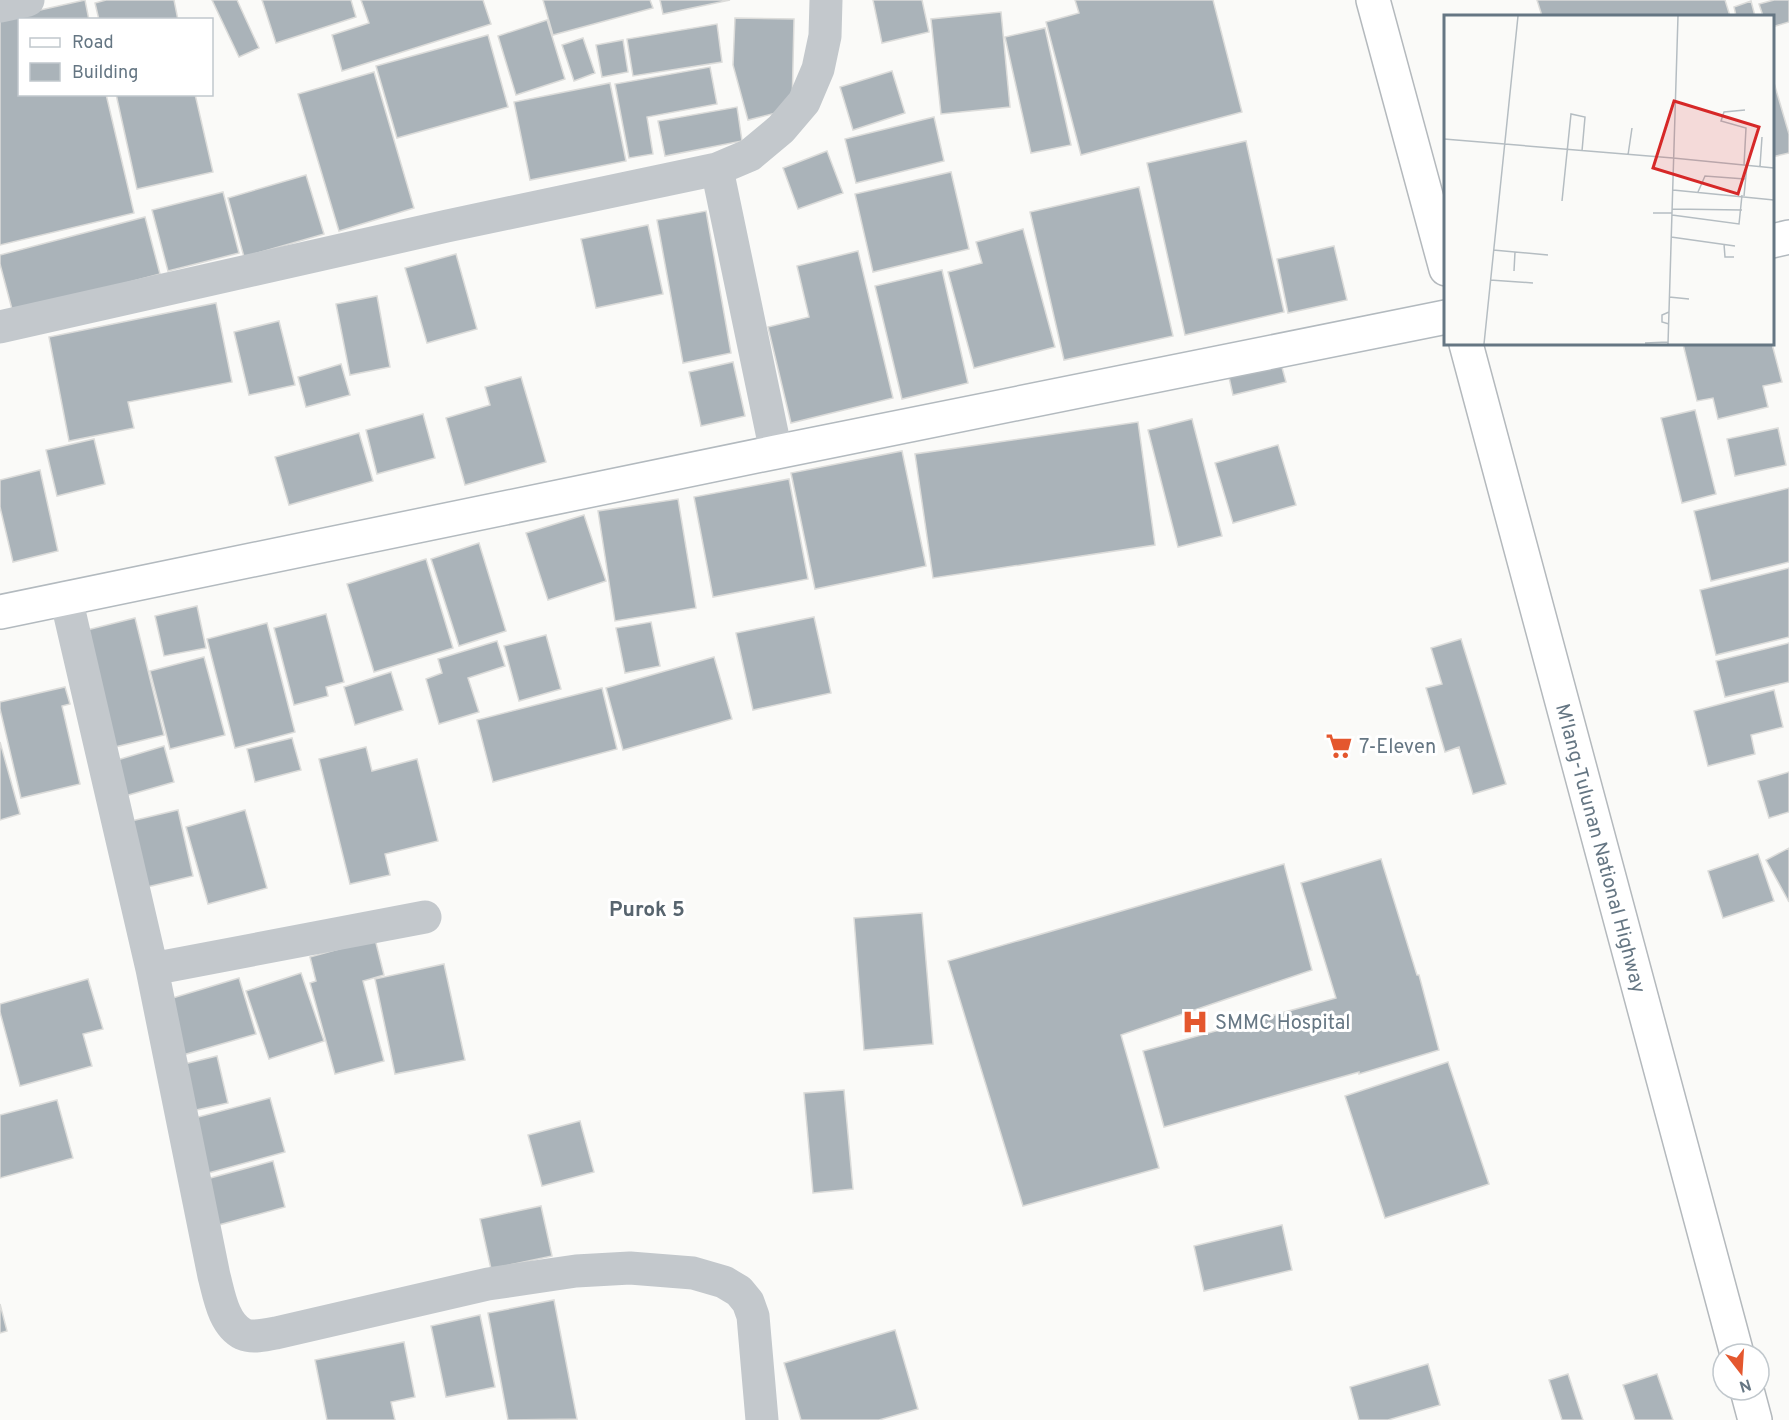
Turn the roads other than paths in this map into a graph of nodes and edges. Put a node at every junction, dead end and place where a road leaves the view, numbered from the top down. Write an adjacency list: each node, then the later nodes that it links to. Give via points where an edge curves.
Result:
1 (28, 0): 4 (street)
2 (826, 0): 5 (street, via 819,69 804,102 781,129 750,155)
3 (1373, 0): 8 (main road)
4 (0, 6)
5 (717, 169): 10 (street); 12 (street)
6 (1789, 237): 7 (main road)
7 (1774, 241)
8 (1444, 262)
9 (1444, 317): 12 (main road)
10 (0, 327)
11 (1466, 345): 17 (main road, M'lang-Tulunan National Highway)
12 (776, 452): 13 (main road)
13 (66, 598): 14 (main road); 16 (street)
14 (0, 612)
15 (425, 917): 16 (street)
16 (152, 969): 19 (street, via 214,1276 224,1311 244,1335 276,1333 489,1284 576,1271 630,1268 693,1272 724,1282 748,1302 753,1316)
17 (1734, 1342)
18 (1750, 1402): 20 (main road)
19 (762, 1420)
20 (1755, 1420)

